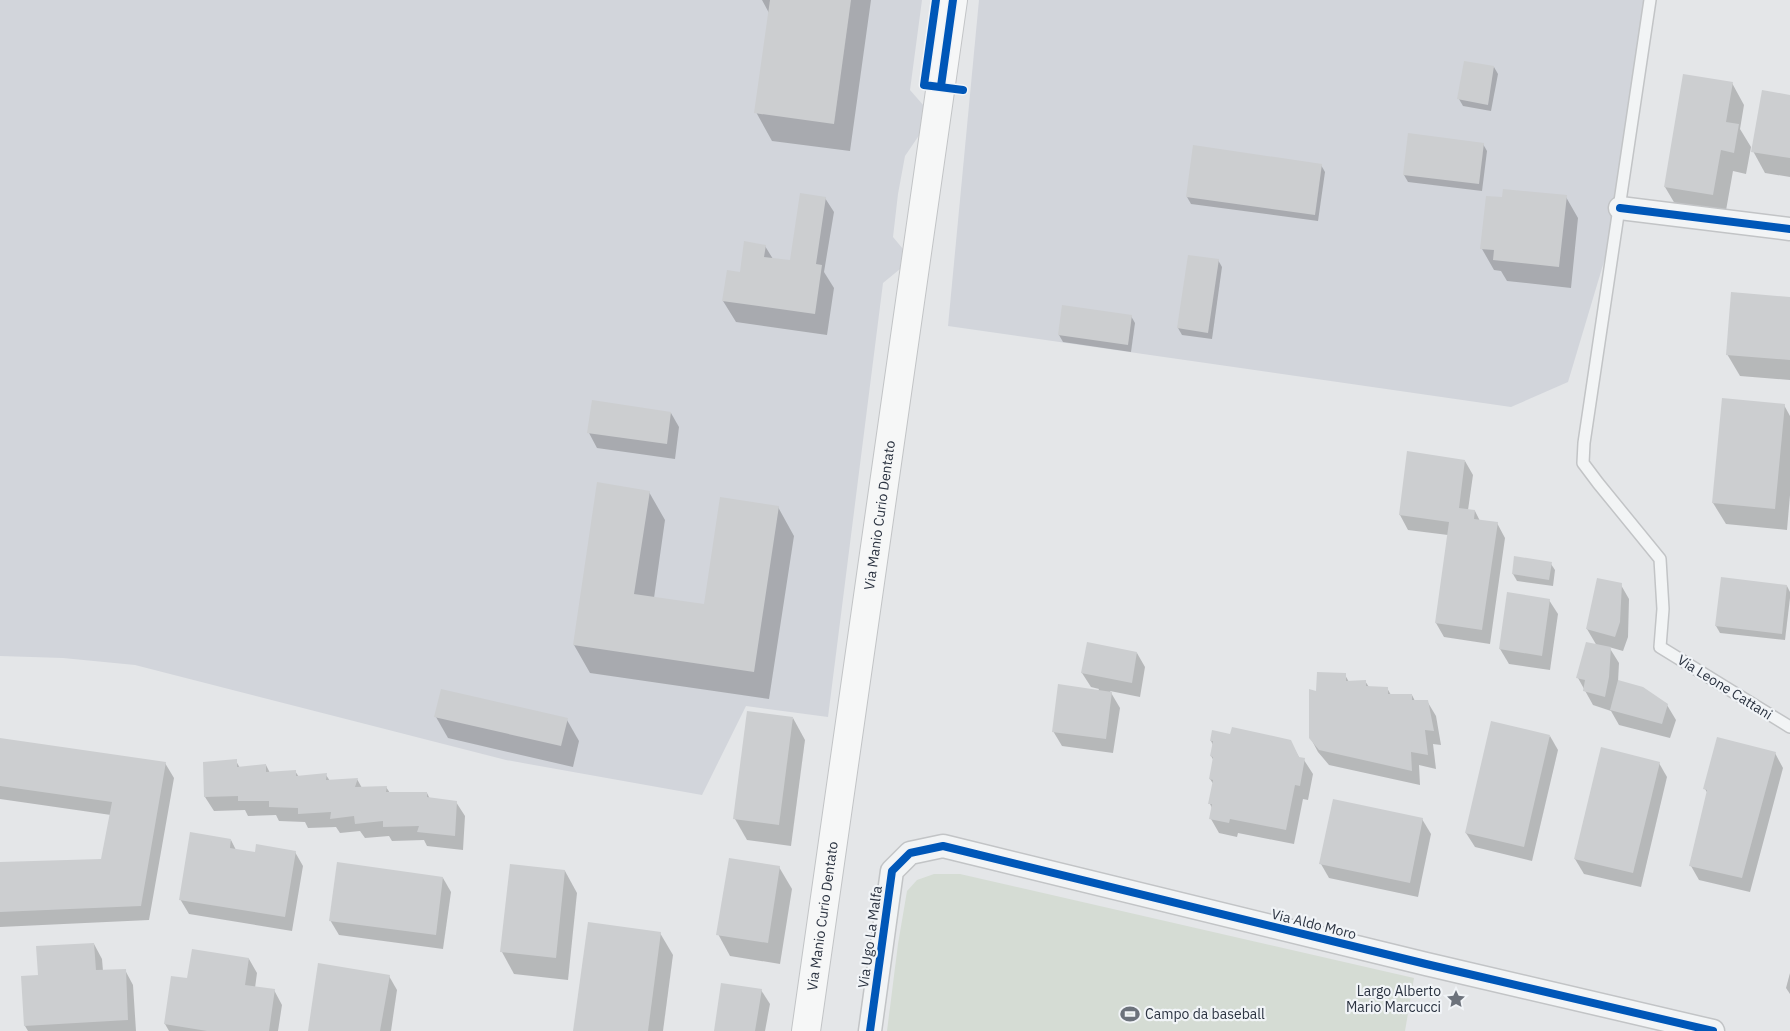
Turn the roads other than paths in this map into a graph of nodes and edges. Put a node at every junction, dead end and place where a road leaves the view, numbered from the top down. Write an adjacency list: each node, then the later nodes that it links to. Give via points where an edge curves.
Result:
1 (953, 0): 7 (main road, Via Manio Curio Dentato)
2 (1650, 0): 3 (lane)
3 (1620, 208): 4 (street); 5 (lane, Via Leone Cattani, via 1583,462 1660,559 1663,609 1660,647)
4 (1790, 229)
5 (1790, 727)
6 (910, 853): 8 (street, Via Ugo La Malfa, via 892,871); 9 (street, Via Aldo Moro, via 943,846)
7 (806, 1031)
8 (870, 1031)
9 (1712, 1031)

